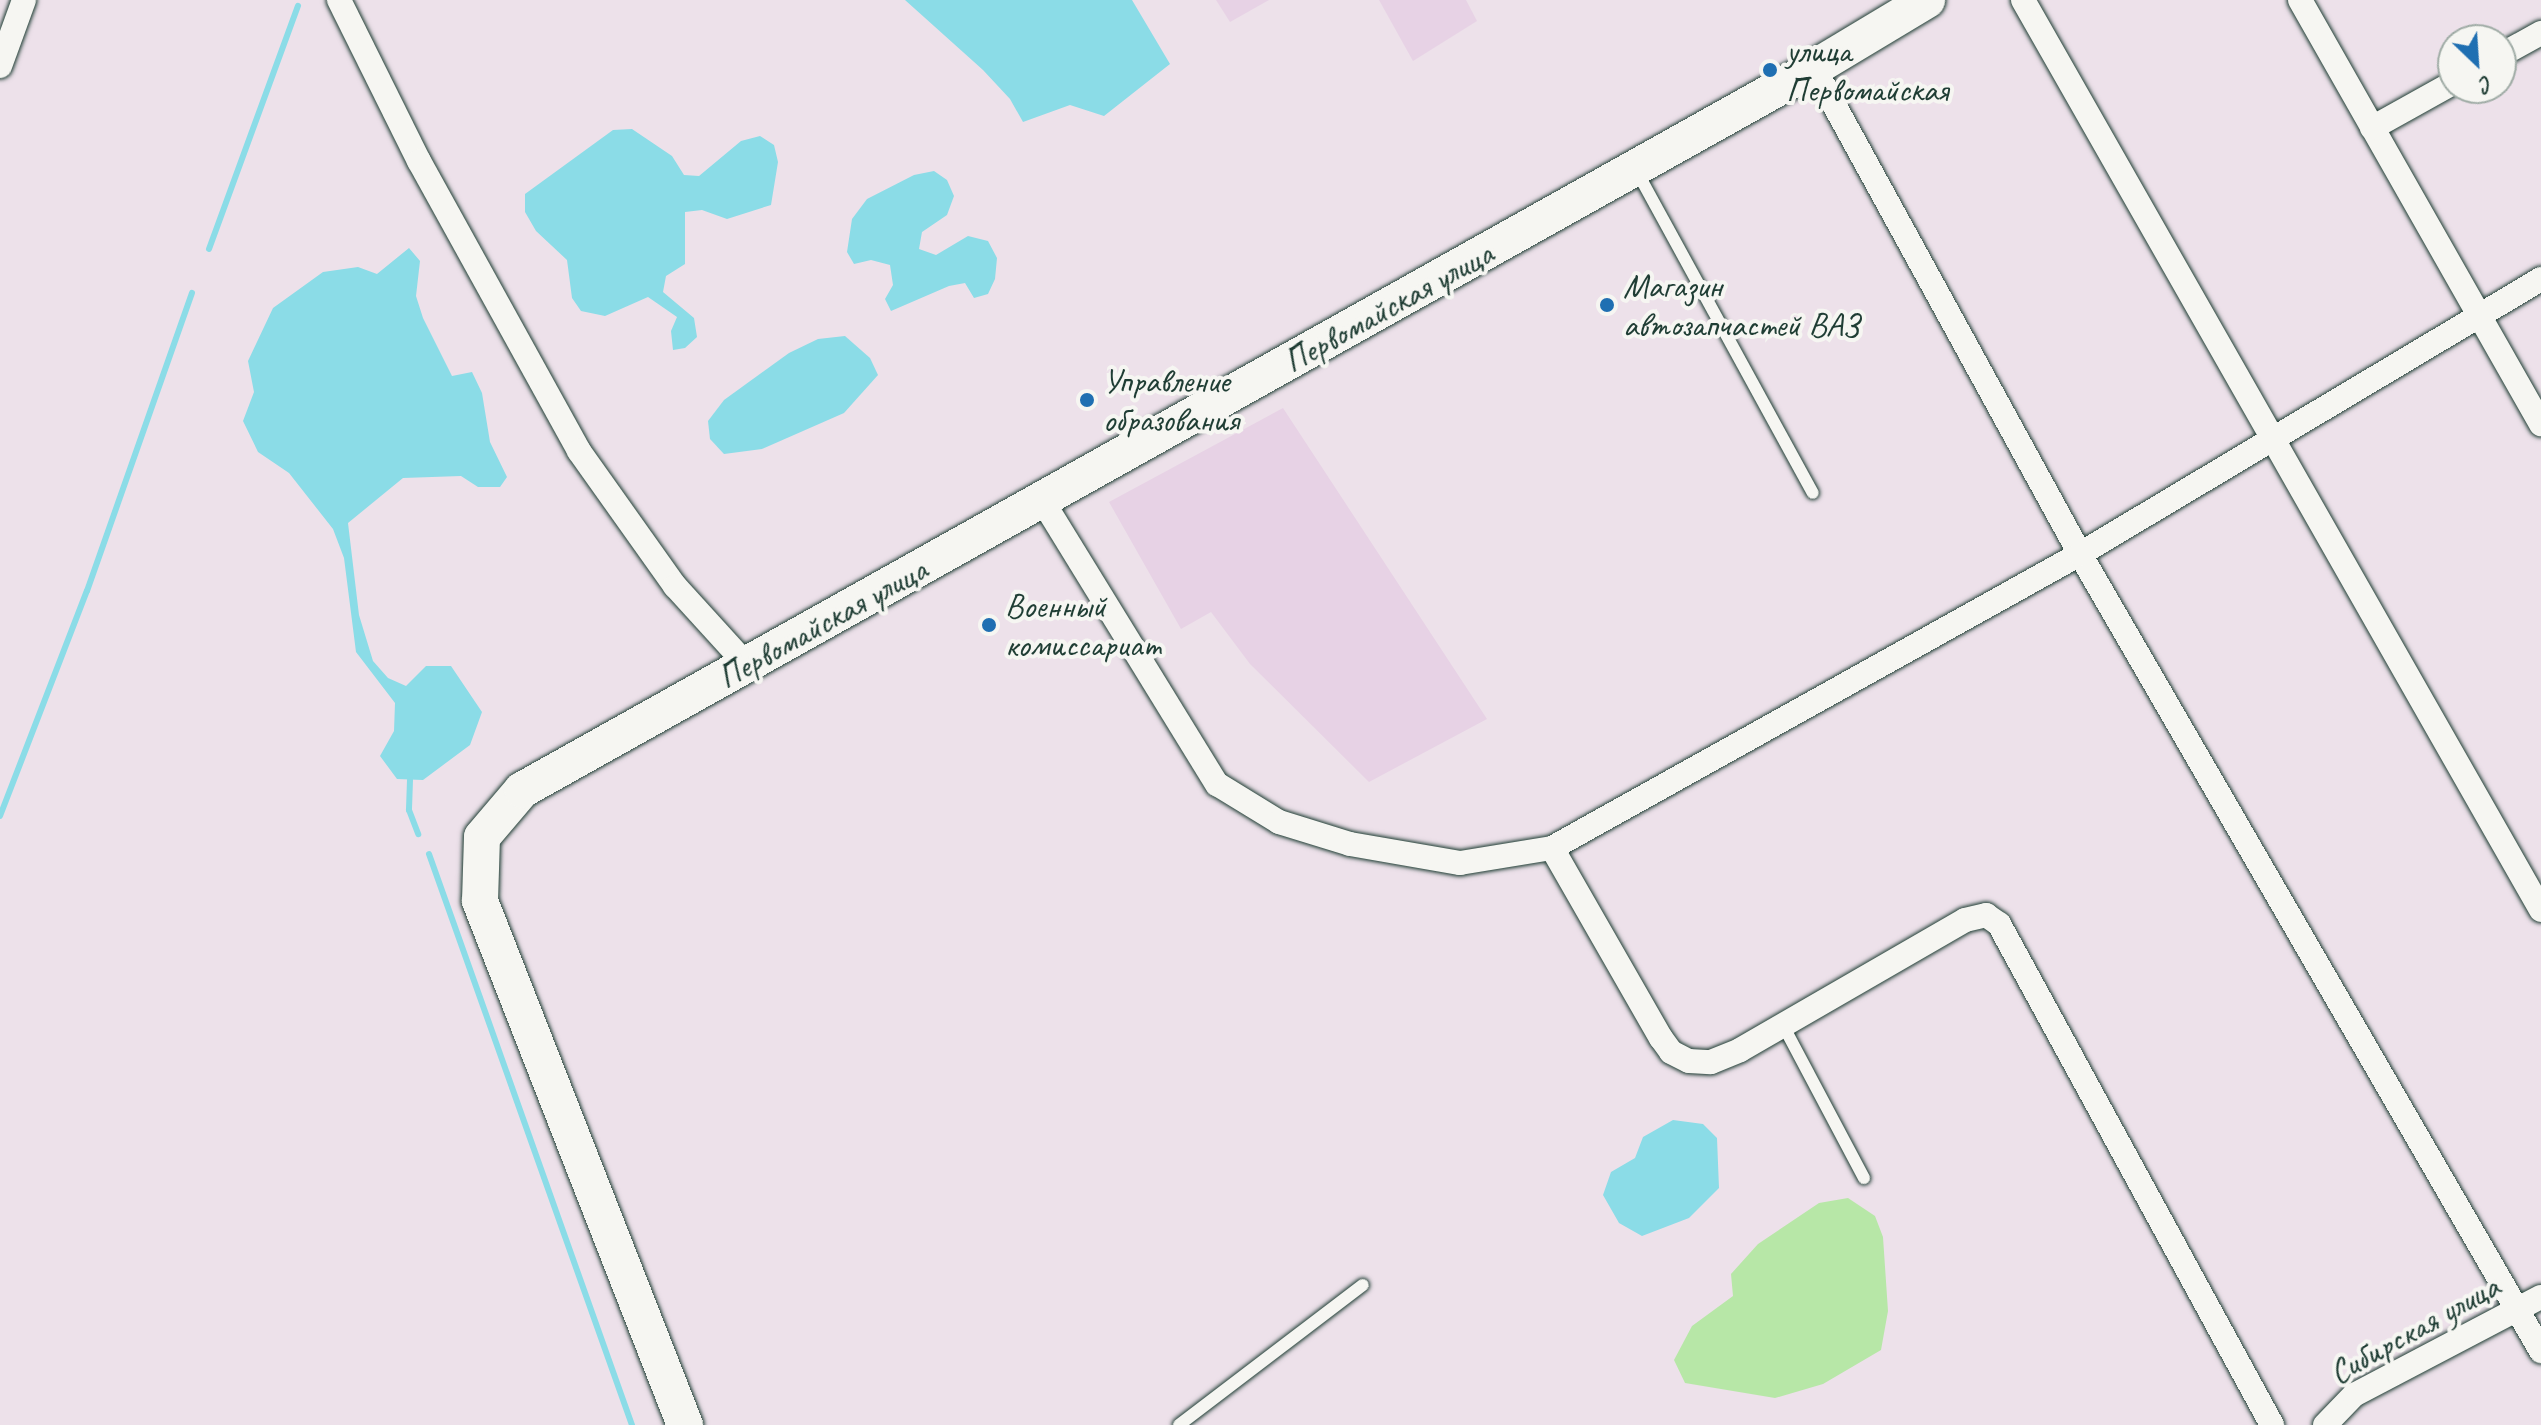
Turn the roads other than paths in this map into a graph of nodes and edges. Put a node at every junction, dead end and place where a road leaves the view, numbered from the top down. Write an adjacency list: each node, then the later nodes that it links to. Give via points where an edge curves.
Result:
1 (24, 0): 8 (street)
2 (339, 0): 20 (street, via 419,161 579,451 675,586)
3 (1927, 0): 9 (street, Первомайская улица)
4 (2023, 0): 16 (street)
5 (2300, 0): 11 (street)
6 (2541, 33): 7 (street)
7 (2517, 46)
8 (0, 66)
9 (1814, 68): 12 (street, Первомайская улица); 19 (street)
10 (2437, 92): 11 (street)
11 (2372, 128): 14 (street)
12 (1635, 168): 17 (lane); 18 (street, Первомайская улица)
13 (2541, 279): 14 (street)
14 (2478, 314): 15 (street); 16 (street)
15 (2541, 424)
16 (2272, 438): 19 (street); 22 (street)
17 (1813, 493)
18 (1042, 500): 20 (street, Первомайская улица); 21 (street, via 1217,784 1279,822 1350,844 1460,863)
19 (2080, 554): 21 (street); 27 (street)
20 (747, 665): 29 (street, Первомайская улица, via 522,790 482,837 480,901)
21 (1552, 848): 23 (street, via 1671,1052 1689,1061 1711,1062)
22 (2541, 910)
23 (1784, 1027): 24 (lane); 31 (street, via 1965,920 1986,915 1999,924)
24 (1864, 1178)
25 (1363, 1285): 30 (lane)
26 (2541, 1297): 27 (street, Сибирская улица)
27 (2517, 1309): 28 (street); 32 (street, Сибирская улица, via 2354,1395)
28 (2541, 1351)
29 (685, 1425)
30 (1179, 1425)
31 (2272, 1425)
32 (2325, 1425)

